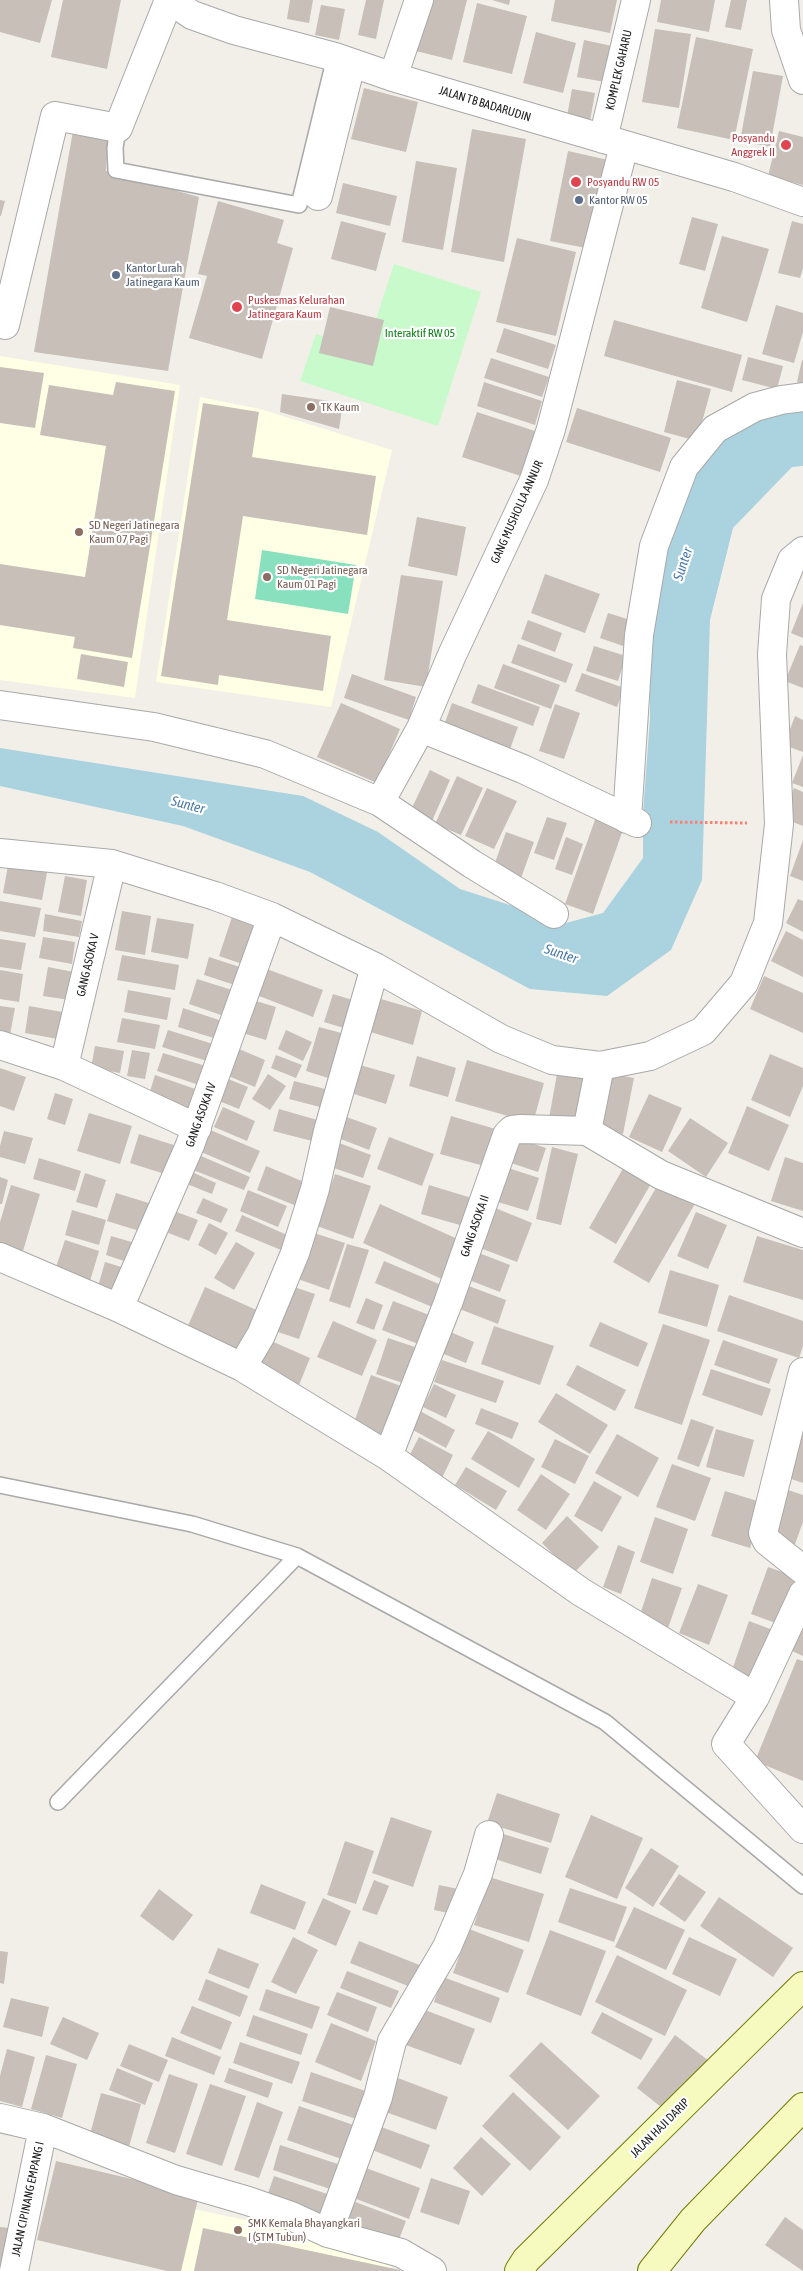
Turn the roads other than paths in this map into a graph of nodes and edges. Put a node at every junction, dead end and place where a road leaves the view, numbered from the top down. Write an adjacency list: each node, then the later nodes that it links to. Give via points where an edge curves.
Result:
1 (170, 0): 5 (street, JALAN TB BADARUDIN, via 192,15 234,30); 8 (street)
2 (419, 0): 6 (street)
3 (636, 0): 9 (street, KOMPLEK GAHARU)
4 (784, 0): 7 (street, via 786,30)
5 (343, 61): 6 (street, JALAN TB BADARUDIN); 8 (lane, via 299,206 116,170); 10 (street)
6 (393, 77): 9 (street, JALAN TB BADARUDIN)
7 (803, 80)
8 (118, 128): 12 (street, via 55,116)
9 (614, 143): 11 (street, JALAN TB BADARUDIN, via 734,177); 16 (street, GANG MUSHOLLA ANNUR, via 551,429 534,480 452,655)
10 (318, 196)
11 (803, 202)
12 (5, 325)
13 (803, 397): 16 (street, via 755,406 715,429 684,467 654,546 639,635 632,820 523,769)
14 (803, 551): 25 (street, via 792,560 776,599 772,654 779,824 768,923 744,983 703,1030 650,1056)
15 (0, 706): 17 (street, via 154,727 265,754)
16 (422, 728): 17 (street, GANG MUSHOLLA ANNUR)
17 (380, 802): 20 (street)
18 (0, 853): 19 (street)
19 (112, 864): 21 (street); 24 (street, GANG ASOKA V)
20 (554, 914)
21 (272, 917): 22 (street); 26 (street, GANG ASOKA IV)
22 (375, 967): 25 (street, via 501,1039 552,1060); 31 (street, via 295,1253 261,1335)
23 (0, 1045): 24 (street)
24 (64, 1066): 26 (street)
25 (600, 1066): 27 (street)
26 (196, 1128): 30 (street, GANG ASOKA IV)
27 (587, 1131): 28 (street, via 661,1175); 33 (street, GANG ASOKA II, via 521,1129 512,1130 507,1135 448,1303)
28 (803, 1233)
29 (0, 1257): 30 (street)
30 (119, 1308): 31 (street)
31 (242, 1367): 33 (street)
32 (803, 1372): 36 (street, via 763,1533 767,1541)
33 (388, 1456): 38 (street, via 580,1592)
34 (0, 1485): 35 (lane, via 192,1524)
35 (297, 1556): 39 (lane); 42 (lane, via 605,1722)
36 (803, 1570)
37 (803, 1594): 38 (street)
38 (755, 1697): 40 (street, via 726,1744)
39 (58, 1802)
40 (803, 1829)
41 (489, 1835): 47 (street, via 478,1874 448,1947 392,2041 378,2098)
42 (803, 1886)
43 (803, 1986): 50 (main road, JALAN HAJI DARIP)
44 (803, 2107): 51 (main road, via 693,2220)
45 (0, 2118): 46 (street)
46 (43, 2128): 47 (street, via 176,2180 248,2200); 48 (street, JALAN CIPINANG EMPANG I)
47 (328, 2233): 49 (street, via 401,2253)
48 (14, 2271)
49 (432, 2271)
50 (518, 2271)
51 (652, 2271)

